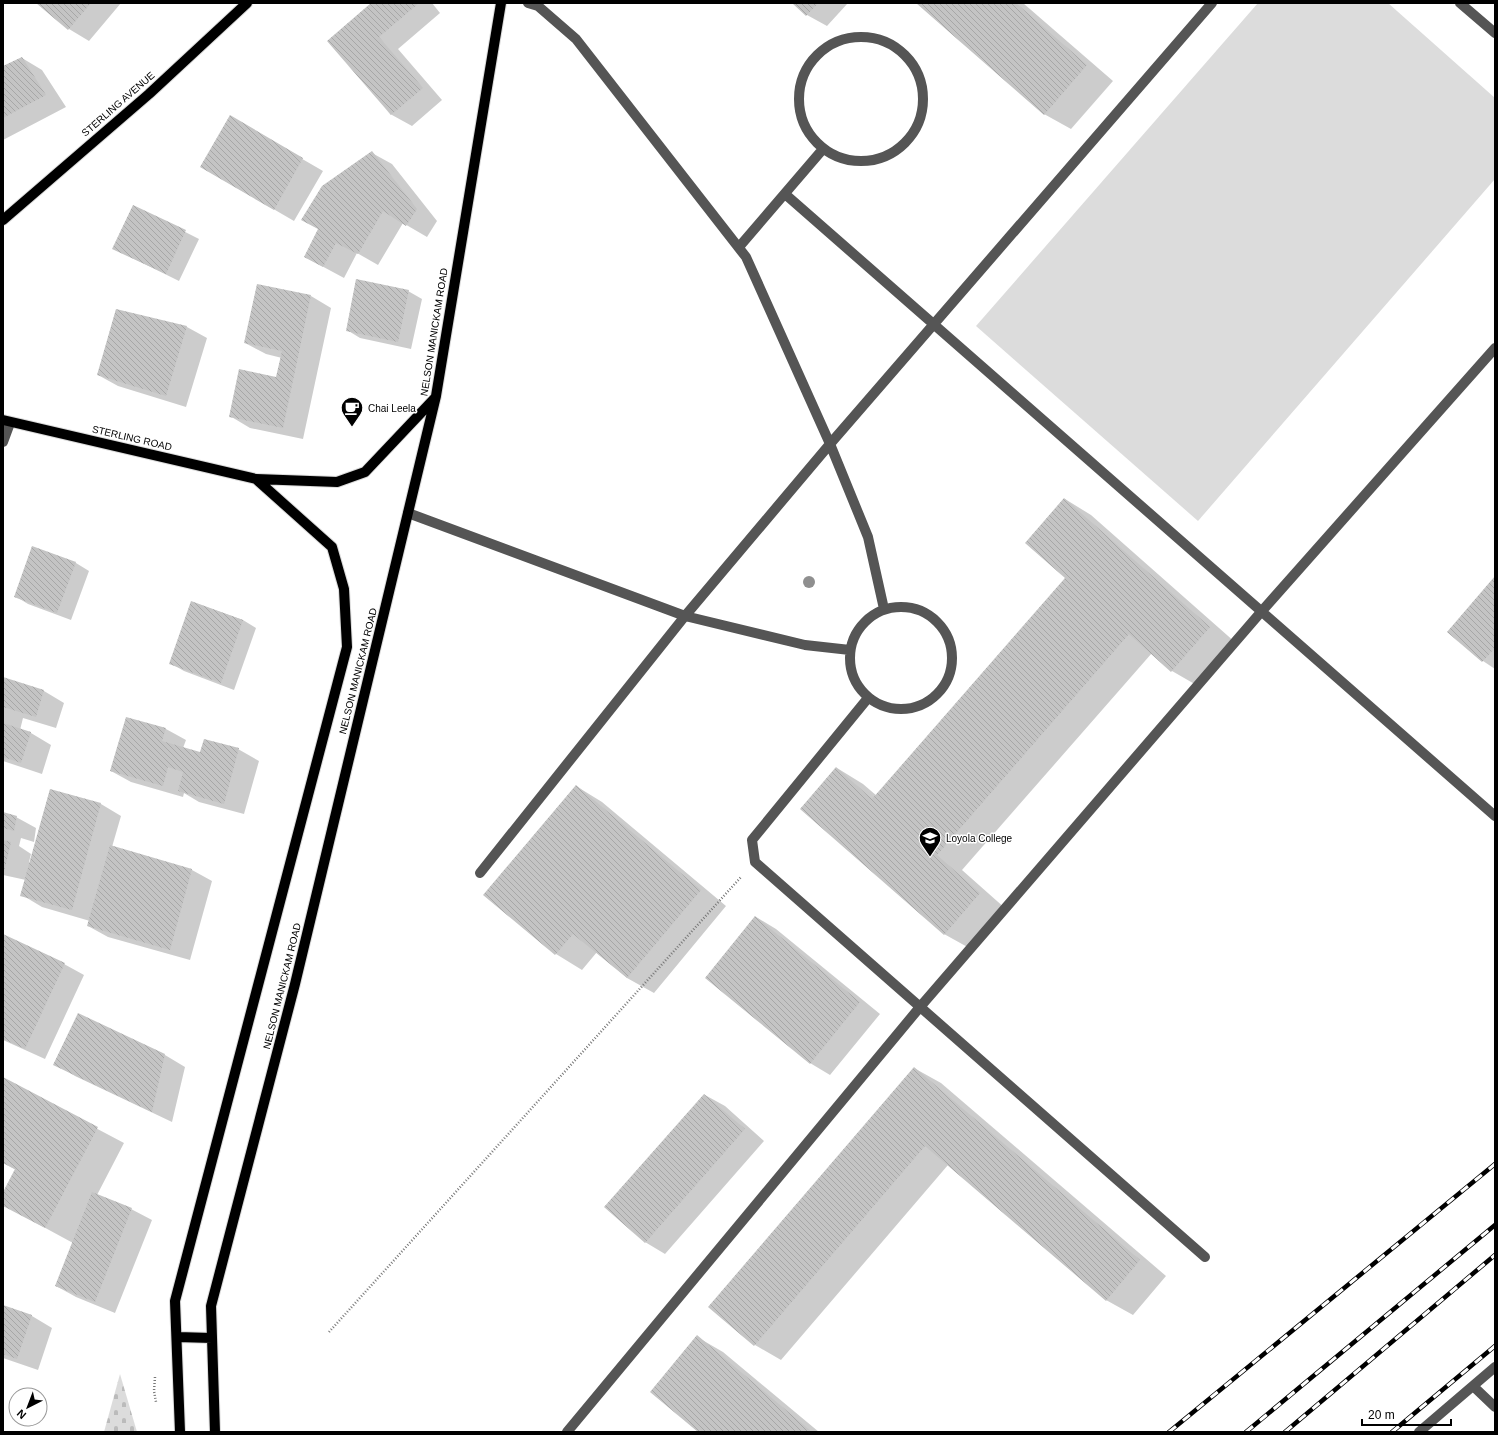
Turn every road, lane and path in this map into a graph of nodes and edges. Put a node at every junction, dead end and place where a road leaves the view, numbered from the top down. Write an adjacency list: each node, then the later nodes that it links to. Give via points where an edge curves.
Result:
1 (247, 3): 9 (main road, STERLING AVENUE, via 149,94)
2 (501, 3): 13 (main road, NELSON MANICKAM ROAD)
3 (528, 3): 10 (street, via 538,6 576,39)
4 (1212, 3): 11 (street)
5 (1460, 3): 6 (street)
6 (1495, 33)
7 (823, 149): 7 (street, via 842,159 862,162 895,152 914,133 922,114 923,93 918,73 906,56 890,43 870,37 843,39 830,44 813,57 802,74 798,94 800,116 809,134); 8 (street)
8 (785, 194): 10 (street); 11 (street)
9 (3, 220)
10 (739, 246): 16 (street)
11 (934, 324): 16 (street); 20 (street)
12 (1495, 348): 20 (street)
13 (436, 396): 17 (main road, STERLING ROAD, via 365,472 337,482); 18 (main road, NELSON MANICKAM ROAD)
14 (6, 421): 15 (street); 17 (main road, STERLING ROAD)
15 (3, 442)
16 (830, 444): 19 (street, via 868,538); 21 (street)
17 (256, 479): 30 (main road, NELSON MANICKAM ROAD, via 332,547 344,589 347,646 176,1301)
18 (408, 513): 21 (street); 31 (main road, NELSON MANICKAM ROAD, via 295,984 211,1306)
19 (884, 608): 22 (street, via 868,618 856,632); 23 (street, via 901,606 932,616 943,628 951,643 953,659 942,690 930,701 915,708 899,710 883,706)
20 (1261, 612): 24 (street); 27 (street)
21 (685, 616): 22 (street, via 805,644); 26 (street)
22 (850, 650): 23 (street, via 850,668 857,684)
23 (868, 698): 25 (street, via 752,840)
24 (1495, 816)
25 (755, 862): 27 (street); 29 (path)
26 (480, 873)
27 (920, 1007): 28 (street); 37 (street)
28 (1205, 1257)
29 (329, 1332)
30 (177, 1337): 31 (main road); 35 (main road, NELSON MANICKAM ROAD)
31 (212, 1338): 36 (main road, NELSON MANICKAM ROAD)
32 (1495, 1367): 33 (street)
33 (1473, 1386): 34 (street); 38 (street)
34 (1495, 1407)
35 (180, 1432)
36 (215, 1432)
37 (567, 1432)
38 (1419, 1432)

